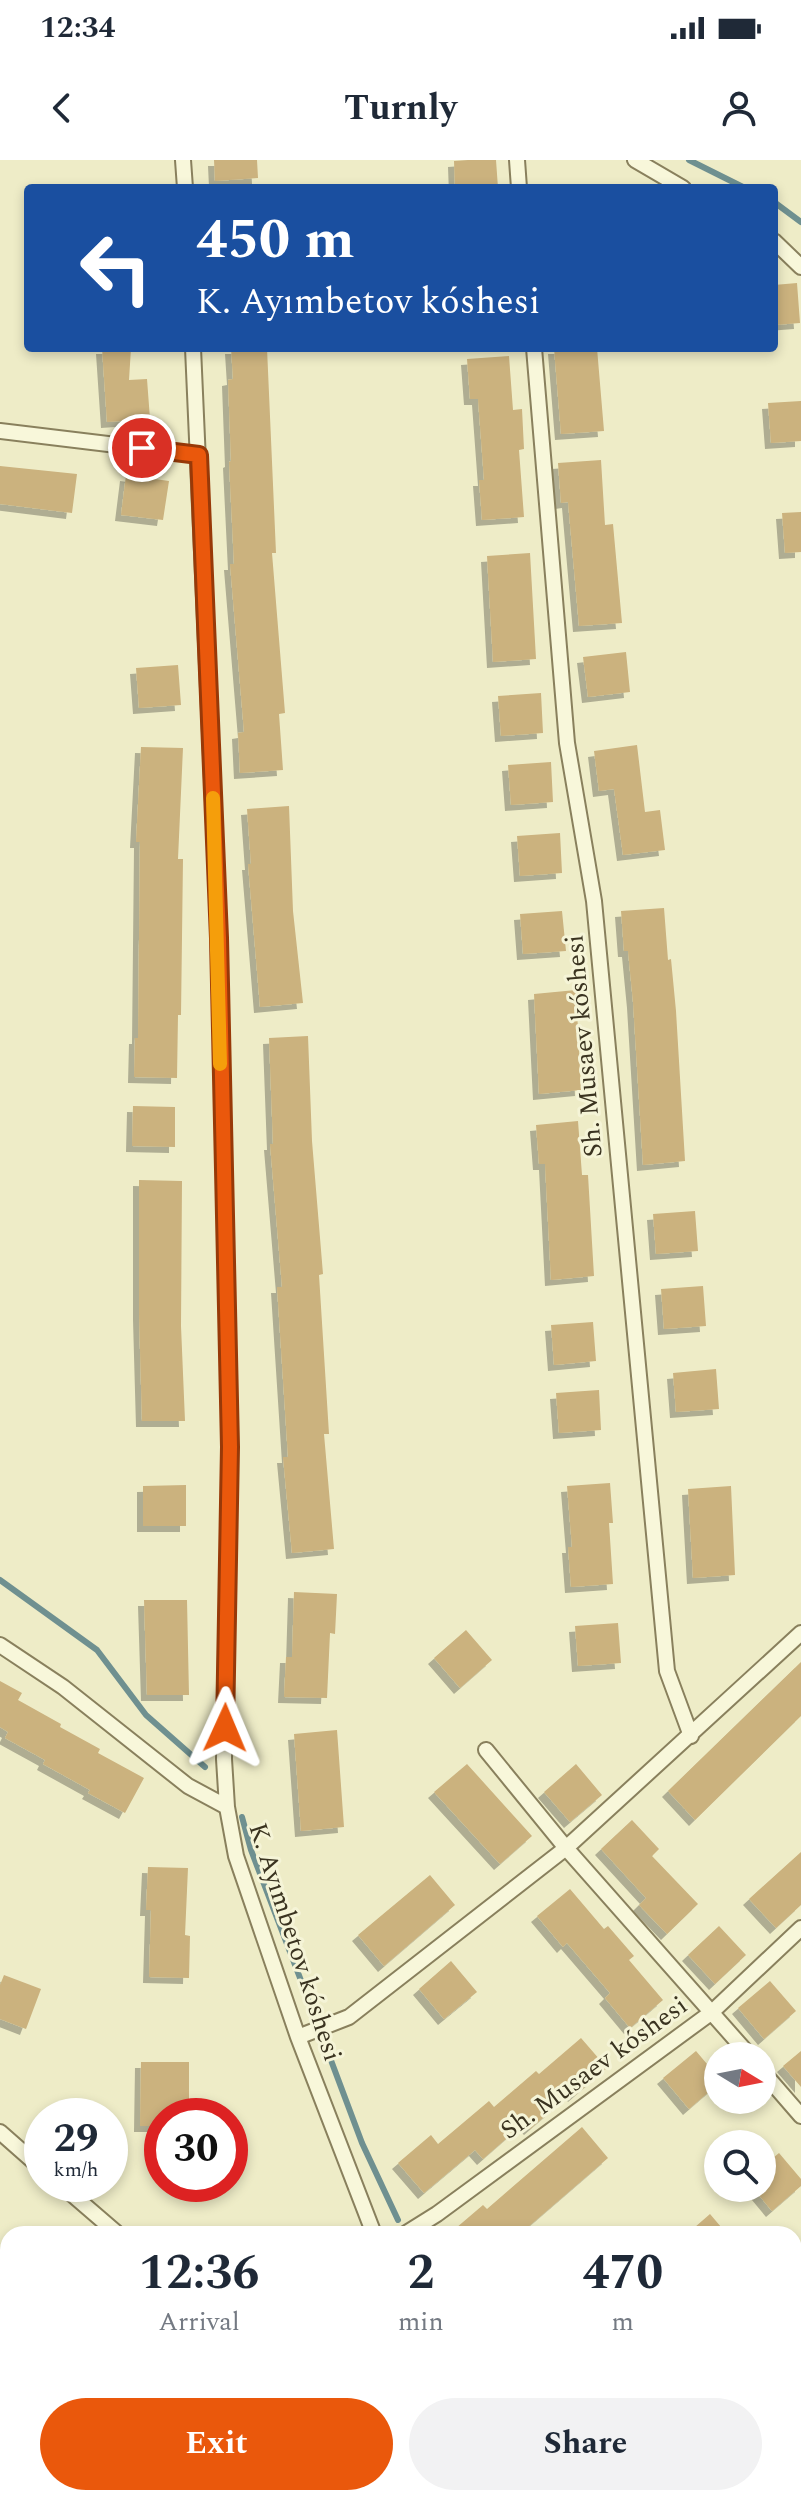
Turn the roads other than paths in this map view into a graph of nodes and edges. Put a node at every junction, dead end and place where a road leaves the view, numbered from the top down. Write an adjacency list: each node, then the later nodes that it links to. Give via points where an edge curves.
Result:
1 (183, 160): 4 (street)
2 (517, 160): 5 (street)
3 (635, 160): 6 (street)
4 (185, 184)
5 (519, 184)
6 (676, 184)
7 (778, 245): 8 (street)
8 (801, 267)
9 (193, 352): 12 (street, K. Ayımbetov kóshesi)
10 (534, 352): 15 (street, Sh. Musaev kóshesi, via 567,743 594,901 667,1671)
11 (0, 431): 12 (street)
12 (199, 455): 17 (street, K. Ayımbetov kóshesi, via 219,938 230,1447)
13 (801, 1633): 15 (street)
14 (0, 1645): 17 (street, via 63,1687 188,1786)
15 (691, 1736): 18 (street)
16 (486, 1750): 18 (street)
17 (227, 1807): 21 (street, K. Ayımbetov kóshesi, via 236,1856)
18 (566, 1848): 20 (street); 21 (street, via 349,2017)
19 (801, 1928): 20 (street, Sh. Musaev kóshesi)
20 (712, 2012): 22 (street); 30 (street, Sh. Musaev kóshesi)
21 (298, 2037): 29 (street, K. Ayımbetov kóshesi)
22 (738, 2042)
23 (776, 2087): 24 (street)
24 (801, 2116)
25 (0, 2132): 26 (street)
26 (24, 2153)
27 (81, 2202): 28 (street)
28 (109, 2226)
29 (371, 2226)
30 (418, 2226)

